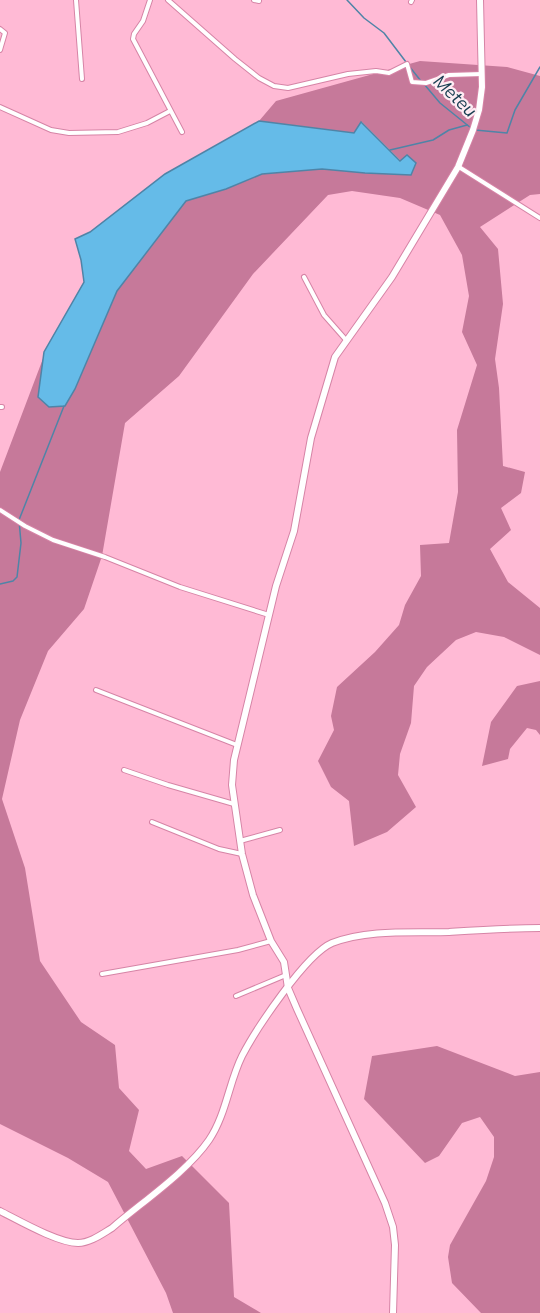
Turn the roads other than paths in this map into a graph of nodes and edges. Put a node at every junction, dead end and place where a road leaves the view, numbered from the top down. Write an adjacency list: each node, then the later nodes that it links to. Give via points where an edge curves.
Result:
1 (76, 0): 8 (street)
2 (150, 0): 10 (street, via 133,39)
3 (168, 0): 7 (street, via 259,78 274,86 288,88 348,74 389,73 407,64 412,82 418,84 449,75)
4 (480, 0): 7 (street)
5 (0, 29): 6 (street, via 6,36)
6 (0, 50)
7 (482, 74): 12 (street, via 479,110)
8 (82, 79)
9 (0, 107): 10 (street, via 51,130 69,133 118,132)
10 (170, 111): 11 (street)
11 (182, 132)
12 (458, 167): 13 (street); 15 (street, via 392,277)
13 (540, 218)
14 (304, 277): 15 (street, via 324,315)
15 (346, 340): 17 (street, via 324,388 310,438 294,531)
16 (0, 510): 17 (street, via 53,540)
17 (268, 615): 19 (street)
18 (96, 690): 19 (street)
19 (237, 745): 21 (street)
20 (124, 770): 21 (street)
21 (234, 804): 24 (street)
22 (152, 822): 25 (street)
23 (280, 830): 24 (street)
24 (239, 841): 25 (street)
25 (242, 854): 27 (street)
26 (540, 928): 30 (street, via 347,939 320,951)
27 (271, 941): 28 (street); 29 (street)
28 (102, 974)
29 (287, 975): 30 (street); 31 (street)
30 (288, 988): 32 (street, via 242,1056 211,1138 198,1154 112,1228 78,1243); 33 (street, via 393,1227)
31 (236, 996)
32 (0, 1211)
33 (393, 1313)

